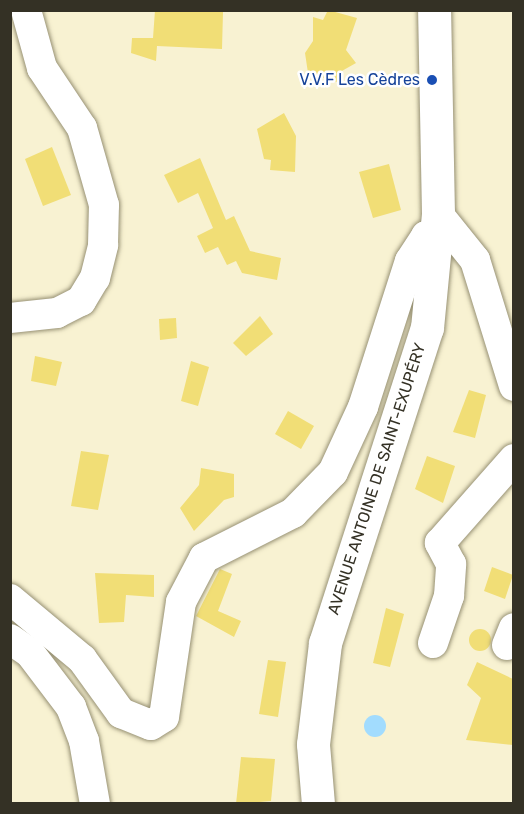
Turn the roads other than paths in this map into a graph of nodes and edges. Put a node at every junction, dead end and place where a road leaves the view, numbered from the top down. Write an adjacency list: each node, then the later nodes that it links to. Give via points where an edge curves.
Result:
1 (26, 10): 4 (street, via 42,68 82,129 104,205 103,245 94,278 81,301 57,313)
2 (434, 10): 3 (main road, AVENUE ANTOINE DE SAINT-EXUPÉRY)
3 (437, 224): 5 (street, via 475,260); 7 (street, via 410,261 363,407 333,472 292,513 204,558 181,602 164,717 151,725 121,713 82,660); 11 (main road, AVENUE ANTOINE DE SAINT-EXUPÉRY, via 418,361 325,642 313,744)
4 (10, 318)
5 (513, 386)
6 (513, 459): 8 (street, via 440,543 451,564 449,596)
7 (10, 598)
8 (433, 643)
9 (17, 652): 10 (street, via 71,707 84,741)
10 (95, 804)
11 (318, 804)

